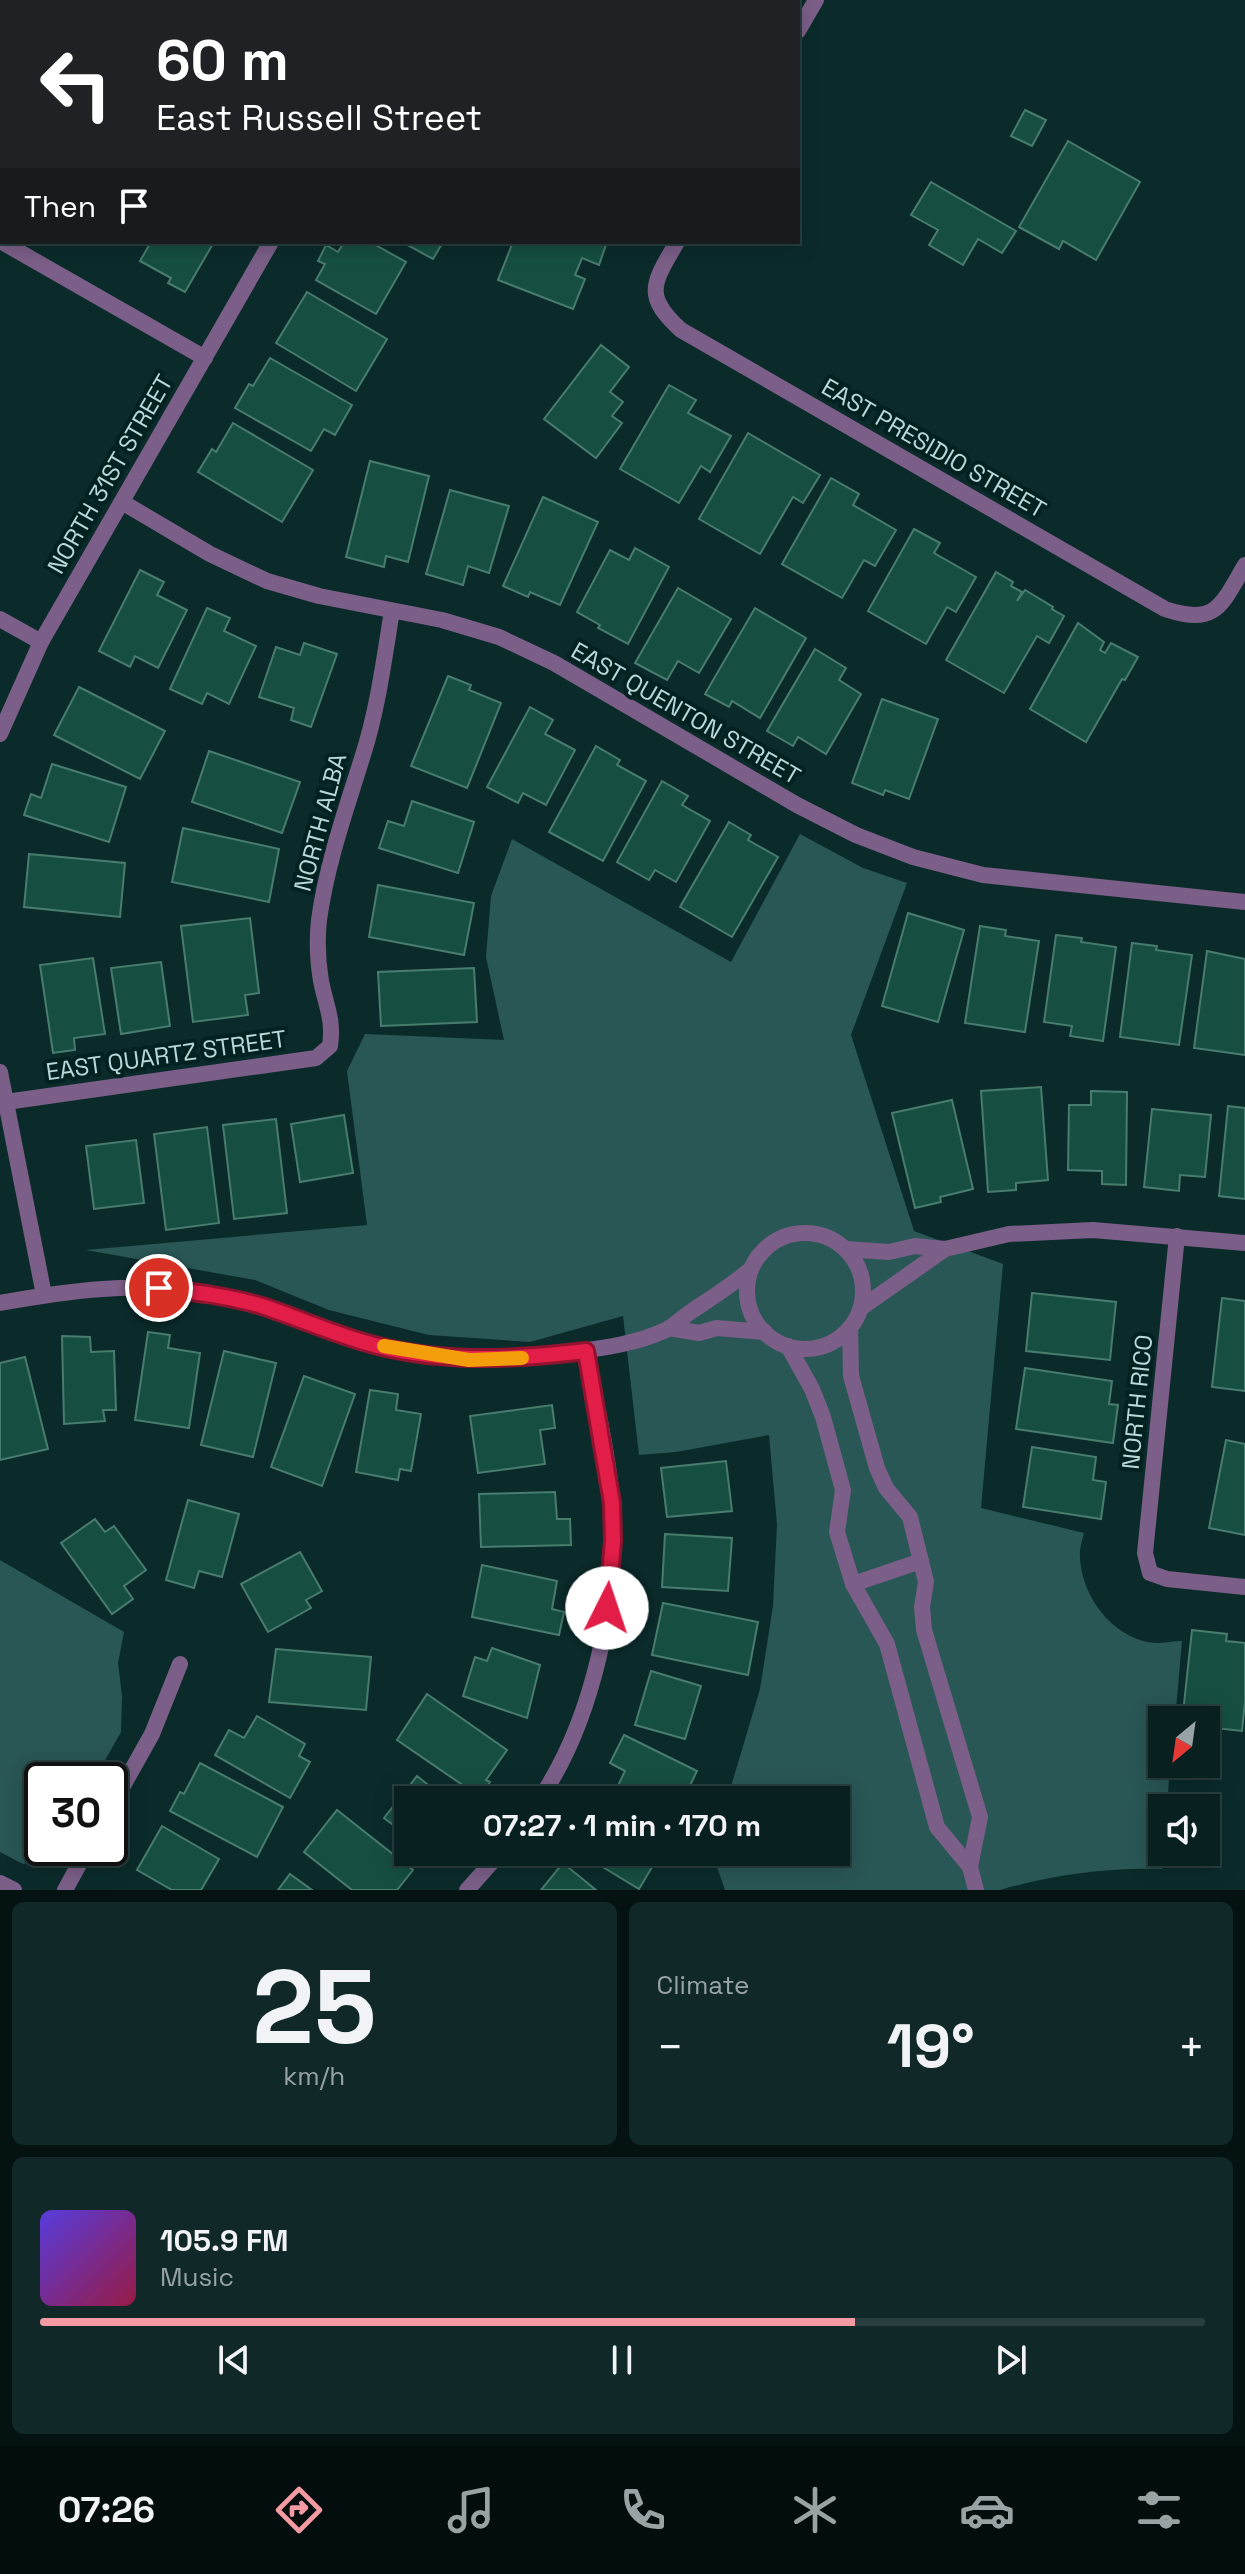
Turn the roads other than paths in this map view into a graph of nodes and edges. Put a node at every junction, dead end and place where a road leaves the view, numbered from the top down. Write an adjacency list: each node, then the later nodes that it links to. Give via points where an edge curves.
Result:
1 (816, 0): 2 (street)
2 (800, 28)
3 (6, 244): 6 (street)
4 (270, 244): 6 (street, NORTH 31ST STREET)
5 (676, 244): 8 (street, EAST PRESIDIO STREET, via 655,284 656,301 681,330 1165,609 1201,617 1217,608)
6 (205, 358): 7 (street, NORTH 31ST STREET)
7 (122, 502): 9 (street, EAST QUENTON STREET, via 267,581); 11 (street, NORTH 31ST STREET)
8 (1245, 565)
9 (392, 611): 13 (street, EAST QUENTON STREET, via 499,637 554,663 797,805 913,857 983,875); 14 (street, NORTH ALBA, via 374,712 328,868 319,924 320,979 333,1025)
10 (0, 619): 11 (street)
11 (41, 642): 12 (street, NORTH 31ST STREET)
12 (0, 734)
13 (1245, 902)
14 (330, 1046): 16 (street, EAST QUARTZ STREET, via 316,1058)
15 (0, 1072): 16 (street)
16 (6, 1102): 22 (street)
17 (1177, 1236): 18 (street); 20 (street, via 1093,1230 1009,1234); 32 (street, NORTH RICO, via 1145,1553 1150,1573 1167,1579)
18 (1245, 1243)
19 (846, 1249): 20 (street); 21 (street, via 830,1238 793,1234 761,1253); 24 (street, via 861,1276)
20 (945, 1249): 24 (street)
21 (751, 1269): 25 (street); 27 (street, via 748,1303)
22 (44, 1295): 23 (street); 29 (street, via 102,1287 208,1294 259,1305 362,1342 469,1360)
23 (0, 1303)
24 (861, 1308): 26 (street)
25 (669, 1328): 27 (street); 29 (street)
26 (850, 1328): 28 (street, via 821,1346); 30 (street, via 851,1376 877,1468 910,1517)
27 (765, 1332): 28 (street)
28 (788, 1346): 31 (street, via 823,1417 843,1490 837,1532)
29 (586, 1351): 35 (street, via 612,1503 607,1608 585,1707)
30 (921, 1561): 31 (street); 38 (street, via 926,1582 924,1630 980,1817)
31 (853, 1584): 38 (street, via 887,1644 937,1827)
32 (1245, 1587)
33 (180, 1664): 34 (street)
34 (128, 1777)
35 (546, 1786)
36 (78, 1866): 41 (street)
37 (488, 1866): 42 (street)
38 (970, 1867): 43 (street)
39 (0, 1883): 40 (street)
40 (14, 1890)
41 (65, 1890)
42 (467, 1890)
43 (976, 1890)

